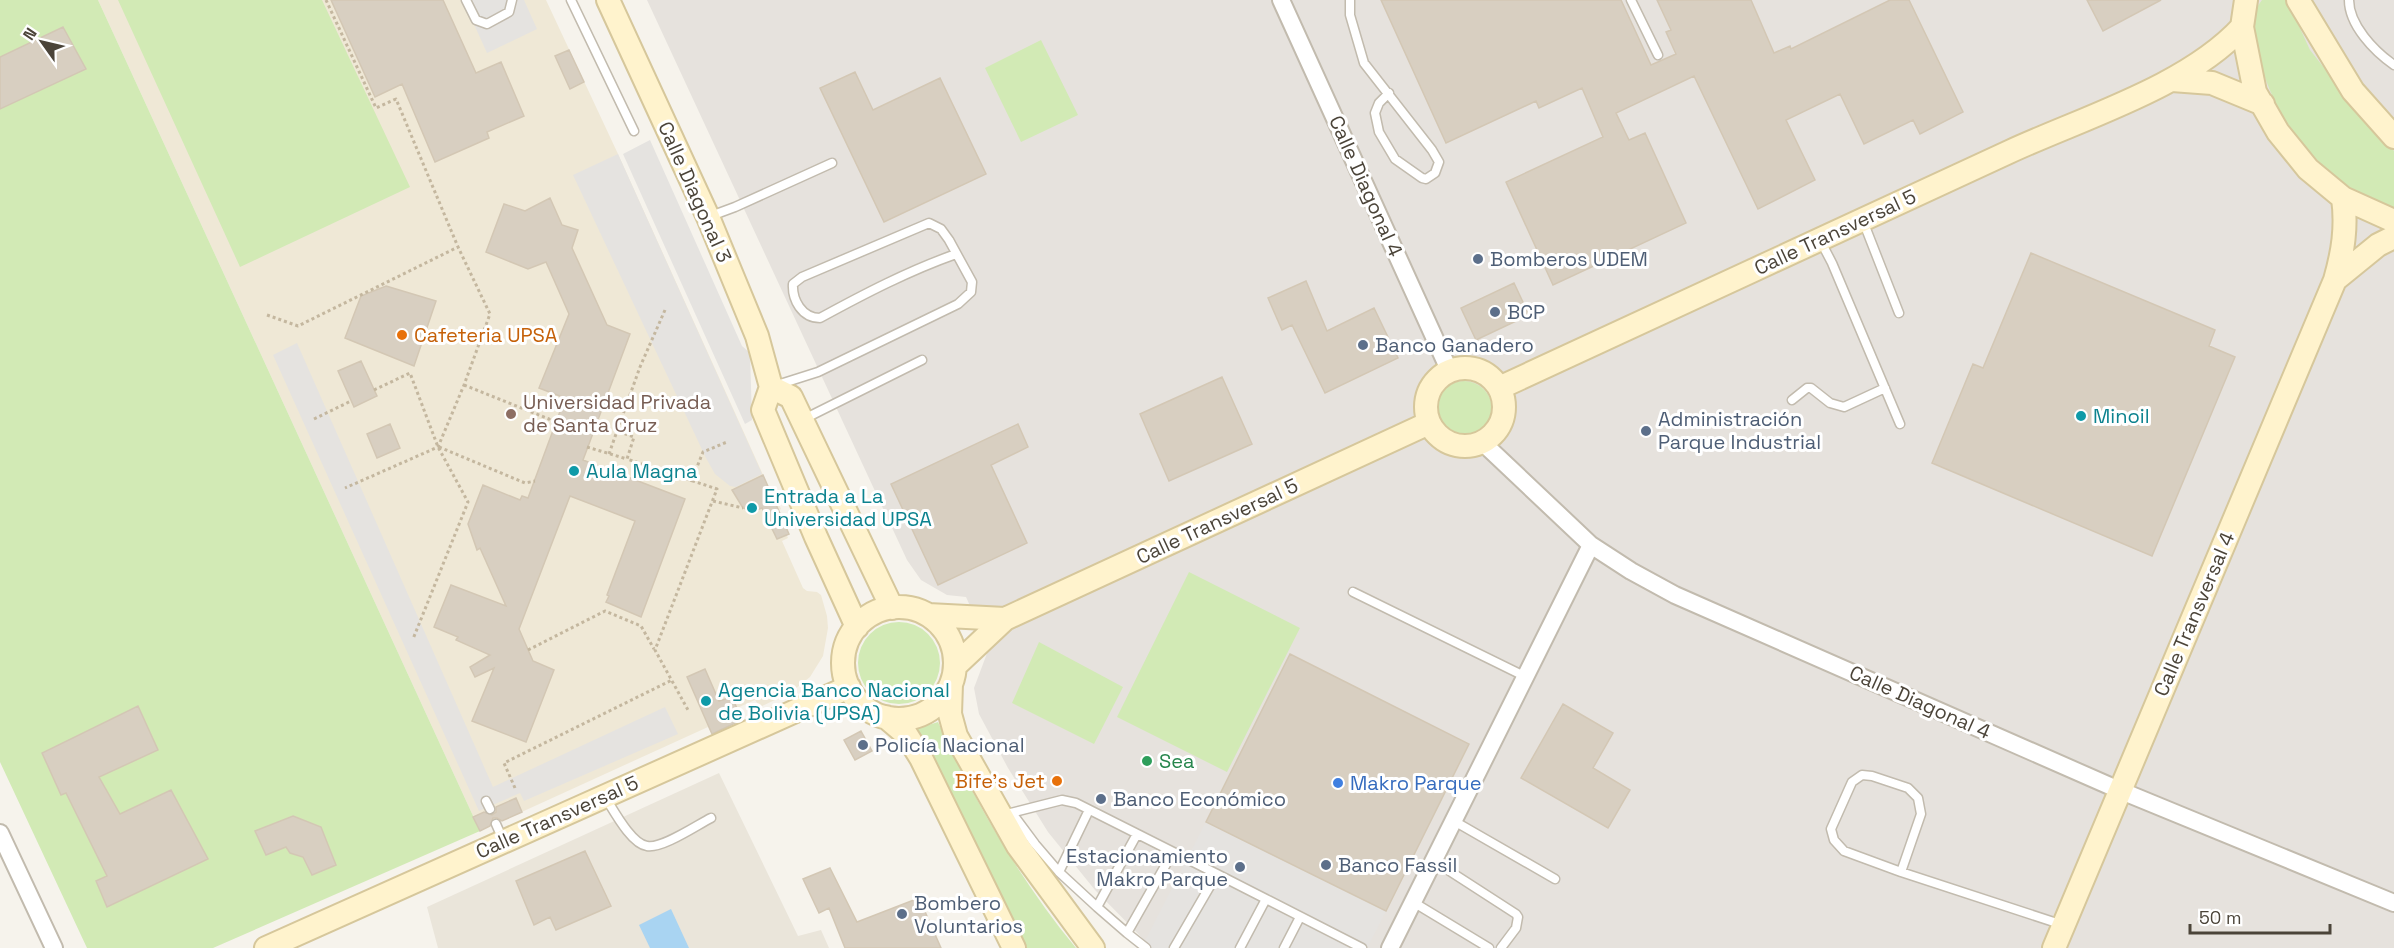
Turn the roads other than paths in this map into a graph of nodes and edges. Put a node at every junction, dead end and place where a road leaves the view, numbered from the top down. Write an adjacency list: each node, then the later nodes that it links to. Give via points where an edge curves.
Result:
1 (466, 0): 2 (lane, via 476,20 487,24 509,12)
2 (512, 0)
3 (571, 0): 17 (lane)
4 (608, 0): 21 (main road, Calle Diagonal 3)
5 (1281, 0): 30 (street, Calle Diagonal 4)
6 (1350, 0): 15 (lane, via 1350,15 1364,63)
7 (1631, 0): 12 (lane)
8 (2246, 0): 11 (main road)
9 (2298, 0): 18 (main road, via 2353,91)
10 (2349, 0): 13 (lane, via 2359,30)
11 (2242, 27): 14 (main road, Calle Transversal 5, via 2229,41); 16 (main road, via 2255,92)
12 (1658, 55)
13 (2394, 65)
14 (2172, 80): 16 (main road, Calle Transversal 5, via 2212,83); 22 (main road, Calle Transversal 5)
15 (1389, 93): 15 (lane, via 1439,162 1431,177 1422,178 1395,159 1379,132 1375,113)
16 (2263, 104): 20 (main road, via 2278,132 2308,169)
17 (634, 131)
18 (2394, 137)
19 (832, 163): 21 (lane)
20 (2343, 198): 23 (main road); 27 (main road, Calle Transversal 4, via 2346,223)
21 (708, 217): 31 (main road, Calle Diagonal 3, via 757,336)
22 (1862, 220): 25 (main road, Calle Transversal 5); 28 (lane)
23 (2394, 221)
24 (2394, 237): 27 (main road, Calle Transversal 4, via 2378,244)
25 (1820, 239): 32 (main road, Calle Transversal 5); 33 (lane)
26 (956, 254): 26 (lane, via 941,229 929,223 802,278 793,284 793,294 803,313 820,318 875,288); 31 (lane, via 972,282 971,292 958,304 818,372)
27 (2335, 280): 51 (main road, Calle Transversal 4)
28 (1899, 313)
29 (922, 360): 35 (lane)
30 (1450, 372): 32 (main road, via 1461,368 1483,372); 36 (main road, via 1440,378 1430,393)
31 (771, 387): 35 (main road, via 791,398); 40 (main road, Calle Diagonal 3, via 763,410)
32 (1499, 388): 38 (main road, via 1504,412 1500,425)
33 (1884, 388): 34 (lane, via 1844,407 1830,403 1811,388); 37 (lane)
34 (1792, 400)
35 (802, 420): 39 (main road)
36 (1430, 423): 38 (main road, via 1436,433 1452,443 1470,446); 45 (main road, Calle Transversal 5)
37 (1899, 424)
38 (1482, 442): 41 (street, Calle Diagonal 4)
39 (822, 463): 40 (main road); 43 (main road)
40 (792, 477): 46 (main road, Calle Diagonal 3)
41 (1591, 545): 48 (street); 51 (street, Calle Diagonal 4, via 1675,595)
42 (1353, 592): 48 (lane)
43 (892, 608): 44 (main road, via 911,608); 46 (main road, via 873,614)
44 (928, 615): 45 (main road, Calle Transversal 5); 47 (main road, via 948,636 955,656)
45 (1005, 619): 47 (main road, Calle Transversal 5)
46 (857, 627): 49 (main road, via 844,656)
47 (953, 675): 50 (main road, via 940,701 924,713); 54 (main road, via 950,714 956,736)
48 (1526, 677): 56 (street)
49 (849, 687): 50 (main road, via 868,710); 52 (main road, Calle Transversal 5)
50 (886, 717): 75 (main road, via 906,734 921,758)
51 (2119, 790): 67 (street, Calle Diagonal 4); 70 (main road, Calle Transversal 4)
52 (604, 796): 55 (lane, via 634,840 646,846 662,844); 74 (main road, Calle Transversal 5, via 500,833)
53 (1089, 810): 54 (lane, via 1062,800); 58 (lane); 61 (lane)
54 (1006, 814): 61 (lane); 76 (main road, via 1018,846)
55 (711, 818)
56 (1454, 821): 60 (street); 64 (lane)
57 (0, 833): 73 (street)
58 (1137, 834): 59 (lane); 68 (lane)
59 (1173, 852): 63 (lane); 71 (lane)
60 (1434, 861): 66 (street); 84 (lane, via 1516,914 1516,928)
61 (1059, 872): 68 (lane)
62 (1901, 872): 62 (lane, via 1844,851 1834,840 1832,829 1851,782 1862,775 1908,788 1918,798 1921,814); 70 (lane)
63 (1217, 874): 65 (lane); 78 (lane)
64 (1554, 879)
65 (1266, 899): 69 (lane); 79 (lane)
66 (1413, 902): 82 (street); 83 (lane)
67 (2394, 903)
68 (1097, 907): 71 (lane)
69 (1300, 917): 72 (lane); 80 (lane)
70 (2064, 925): 85 (main road, Calle Transversal 4)
71 (1127, 933): 77 (lane)
72 (1347, 945): 81 (lane)
73 (54, 948)
74 (266, 948)
75 (1014, 948)
76 (1093, 948)
77 (1146, 948)
78 (1174, 948)
79 (1239, 948)
80 (1284, 948)
81 (1362, 948)
82 (1390, 948)
83 (1489, 948)
84 (1501, 948)
85 (2054, 948)

